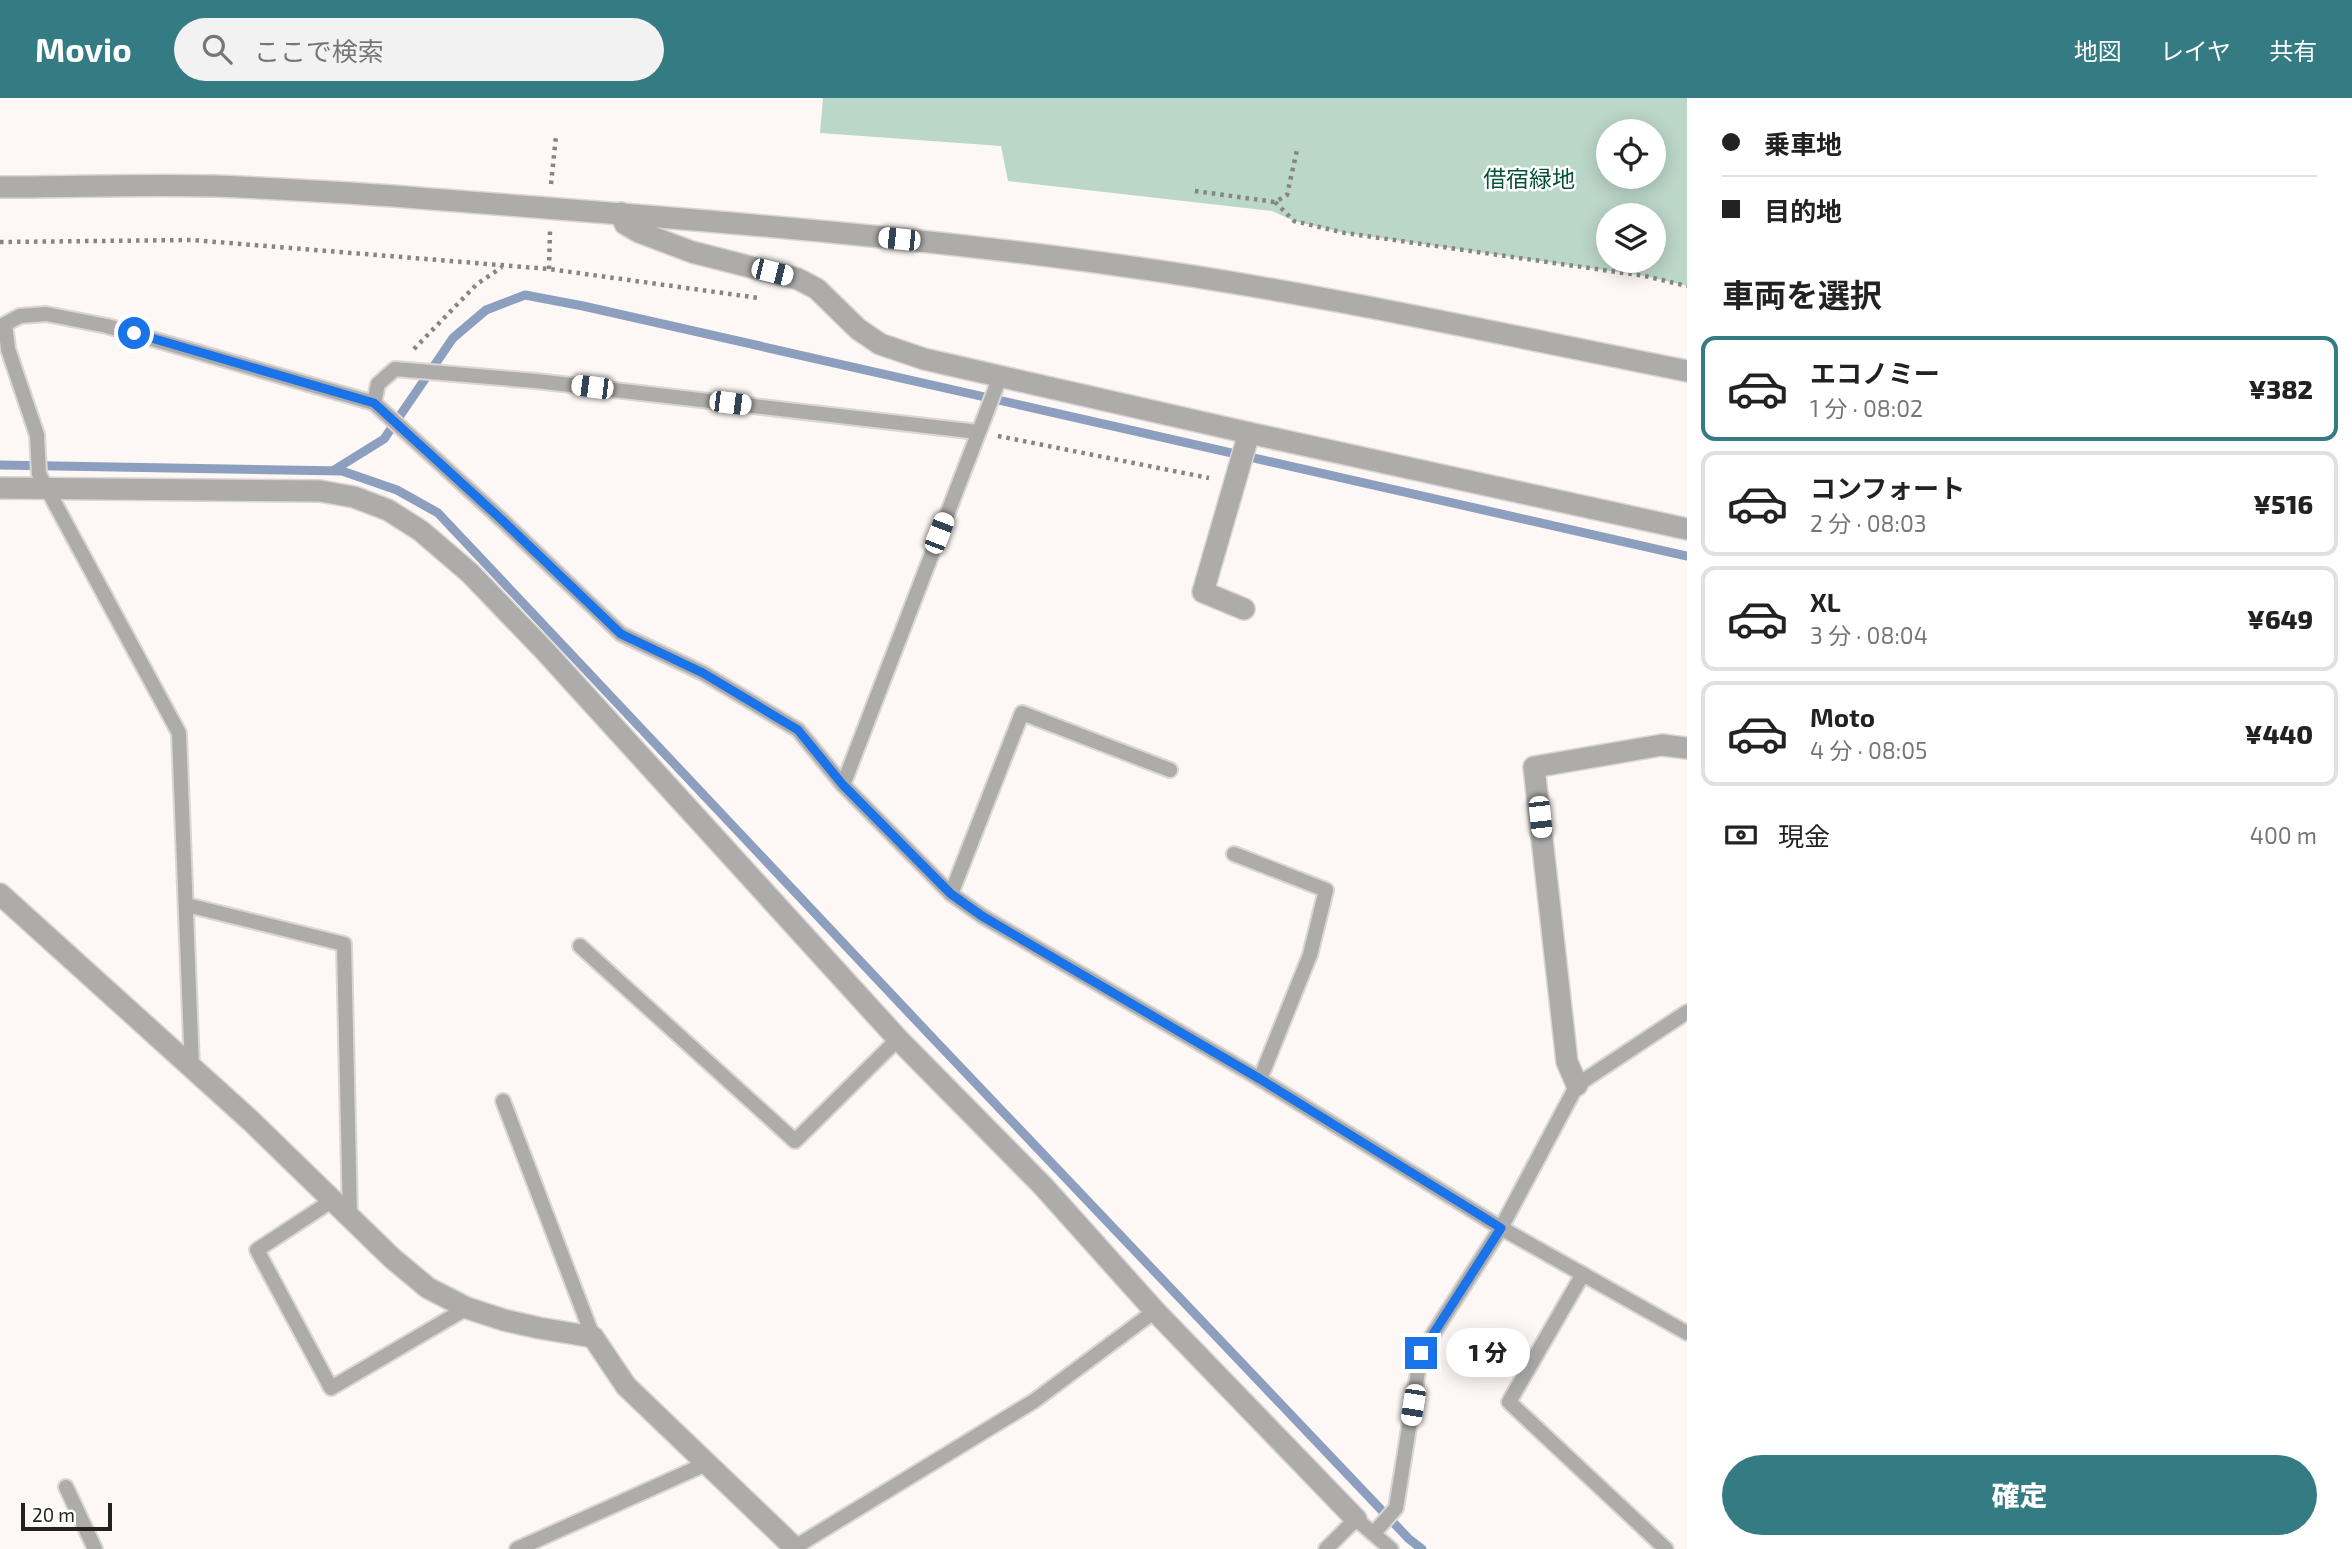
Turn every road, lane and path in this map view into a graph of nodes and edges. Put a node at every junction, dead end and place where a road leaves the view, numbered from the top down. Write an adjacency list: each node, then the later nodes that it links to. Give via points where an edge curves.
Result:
1 (556, 136): 4 (path)
2 (1297, 150): 6 (path, via 1286,195)
3 (0, 187): 7 (street, via 327,190)
4 (551, 189)
5 (1195, 191): 6 (path)
6 (1275, 201): 12 (path, via 1294,221 1345,233)
7 (621, 213): 15 (street, via 1127,266 1407,315); 16 (street, via 632,229 666,243 798,279 817,289 880,344)
8 (550, 223): 11 (path)
9 (0, 242): 10 (path, via 192,240)
10 (502, 266): 11 (path); 14 (path, via 477,284)
11 (549, 269): 13 (path)
12 (1687, 286)
13 (762, 298)
14 (395, 369): 17 (lane, via 378,384); 18 (lane)
15 (1687, 372)
16 (1000, 377): 18 (lane); 19 (street)
17 (374, 403): 22 (lane, via 107,326 46,314 20,316 5,324 8,349 37,435 39,474); 27 (lane, via 621,634 703,673 798,730)
18 (978, 432): 20 (path); 27 (lane)
19 (1249, 433): 20 (street); 23 (street)
20 (1234, 483): 24 (street, via 1203,592)
21 (0, 488): 22 (street)
22 (46, 488): 31 (lane, via 179,733); 34 (street, via 320,491 388,510 421,531 470,573 544,650)
23 (1687, 528)
24 (1244, 609)
25 (1687, 748): 37 (street, via 1662,745 1534,767 1567,1062)
26 (1170, 770): 30 (lane, via 1022,713)
27 (843, 785): 30 (lane)
28 (1234, 854): 36 (lane, via 1326,890 1310,955)
29 (0, 894): 35 (street)
30 (951, 894): 36 (lane)
31 (187, 905): 35 (lane); 40 (lane, via 344,944)
32 (580, 946): 34 (lane, via 795,1141)
33 (1687, 1012): 37 (lane)
34 (898, 1039): 44 (street, via 1044,1186)
35 (192, 1067): 39 (street)
36 (1260, 1079): 41 (lane)
37 (1577, 1085): 41 (lane)
38 (503, 1101): 46 (lane)
39 (333, 1200): 40 (street); 43 (lane, via 257,1250 331,1388)
40 (350, 1216): 43 (street, via 428,1287)
41 (1501, 1228): 42 (lane); 50 (lane, via 1421,1353 1396,1508)
42 (1583, 1274): 45 (lane); 56 (lane, via 1509,1402)
43 (467, 1308): 46 (street)
44 (1155, 1311): 49 (street); 51 (lane, via 1034,1401)
45 (1687, 1333)
46 (593, 1337): 47 (street, via 626,1386)
47 (708, 1462): 51 (street); 53 (lane)
48 (66, 1487): 52 (lane)
49 (1356, 1519): 50 (lane); 54 (lane)
50 (1374, 1533): 55 (lane)
51 (795, 1548)
52 (96, 1549)
53 (517, 1549)
54 (1326, 1549)
55 (1391, 1549)
56 (1666, 1549)

